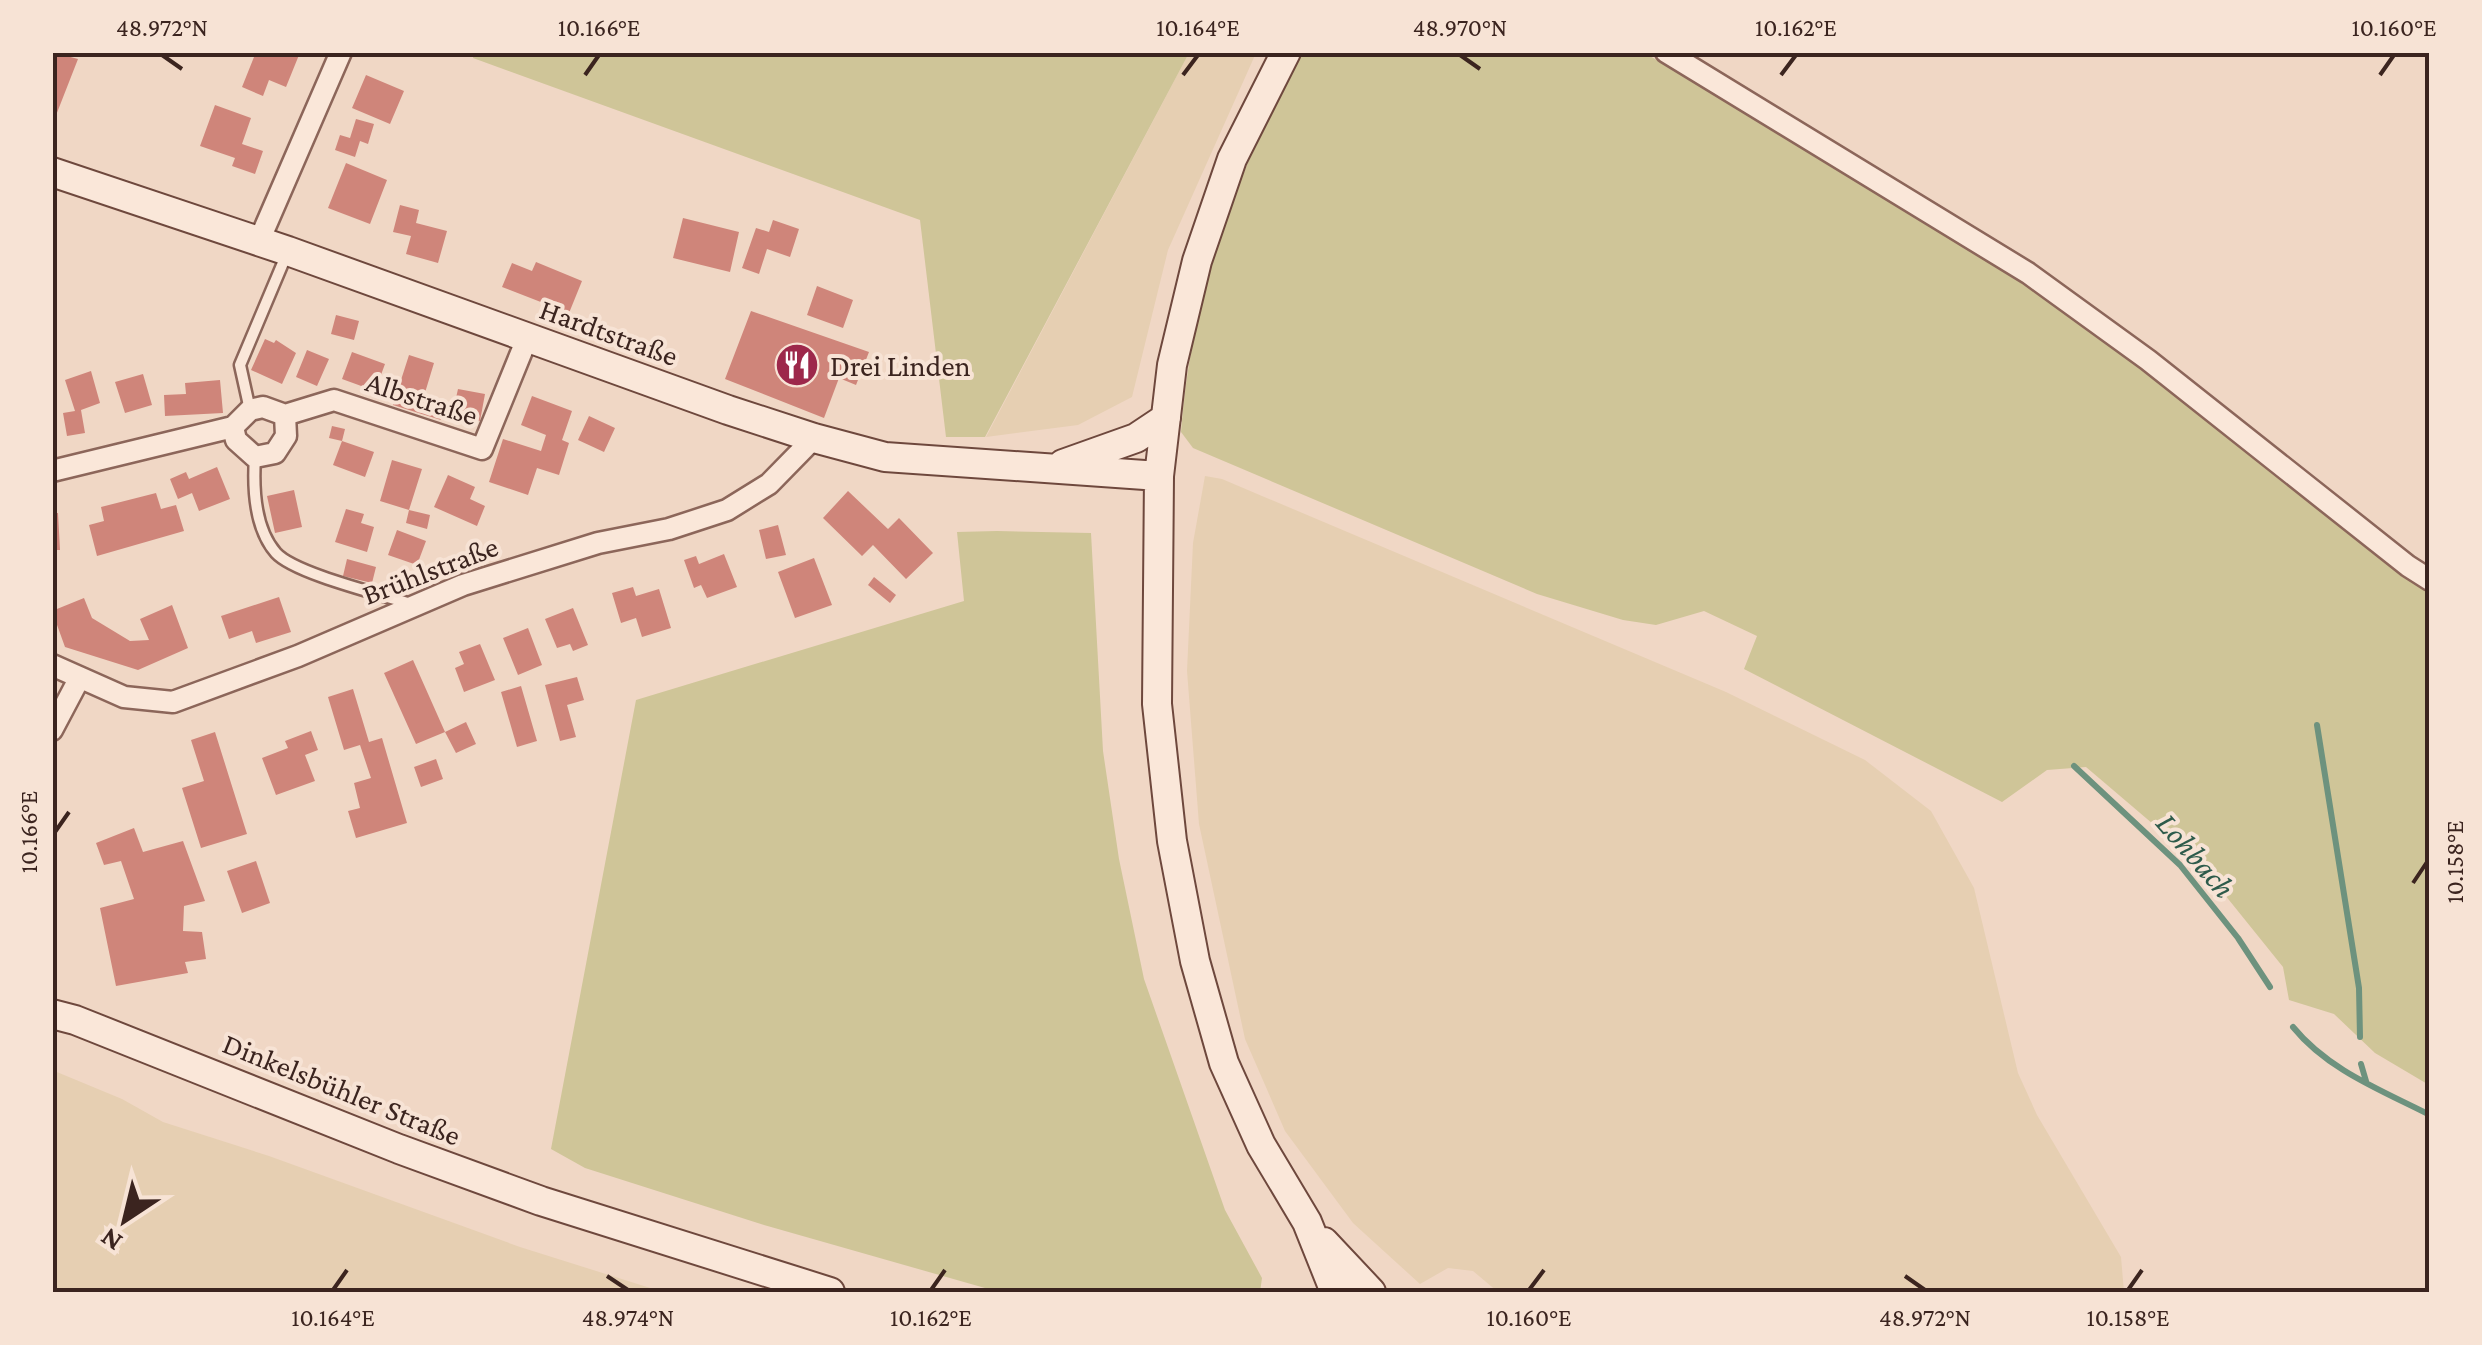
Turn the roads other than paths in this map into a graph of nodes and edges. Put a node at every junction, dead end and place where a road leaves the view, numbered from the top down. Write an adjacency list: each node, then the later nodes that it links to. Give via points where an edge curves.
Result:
1 (341, 52): 5 (street)
2 (1286, 52): 10 (main road, via 1232,160 1197,260)
3 (1666, 52): 17 (street, via 2028,272)
4 (52, 172): 5 (main road, Hardtstraße)
5 (259, 242): 6 (main road, Hardtstraße)
6 (288, 251): 7 (main road, Hardtstraße); 8 (lane, via 240,365)
7 (528, 336): 9 (street, Albstraße, via 482,449 334,400); 12 (main road, Hardtstraße)
8 (250, 410): 9 (street, Albstraße, via 264,406); 11 (street)
9 (285, 415): 13 (street, via 286,436 276,453)
10 (1166, 418): 14 (main road, via 1136,438); 16 (main road)
11 (233, 427): 13 (street, via 236,440); 15 (street)
12 (814, 438): 14 (main road, Hardtstraße, via 884,457); 18 (street, Brühlstraße, via 769,484 727,510 564,554)
13 (256, 457): 18 (lane, via 252,492 278,555)
14 (1051, 468): 16 (main road, Hardtstraße)
15 (52, 471)
16 (1160, 476): 23 (main road, via 1157,704 1172,841 1195,961 1224,1063)
17 (2430, 580)
18 (414, 605): 20 (street, Brühlstraße, via 174,702 124,697)
19 (52, 665): 20 (street, Brühlstraße)
20 (78, 679): 21 (street)
21 (52, 730)
22 (52, 1014): 24 (main road, Dinkelsbühler Straße, via 398,1149)
23 (1307, 1222): 25 (main road); 26 (main road)
24 (830, 1292)
25 (1334, 1292)
26 (1370, 1292)

